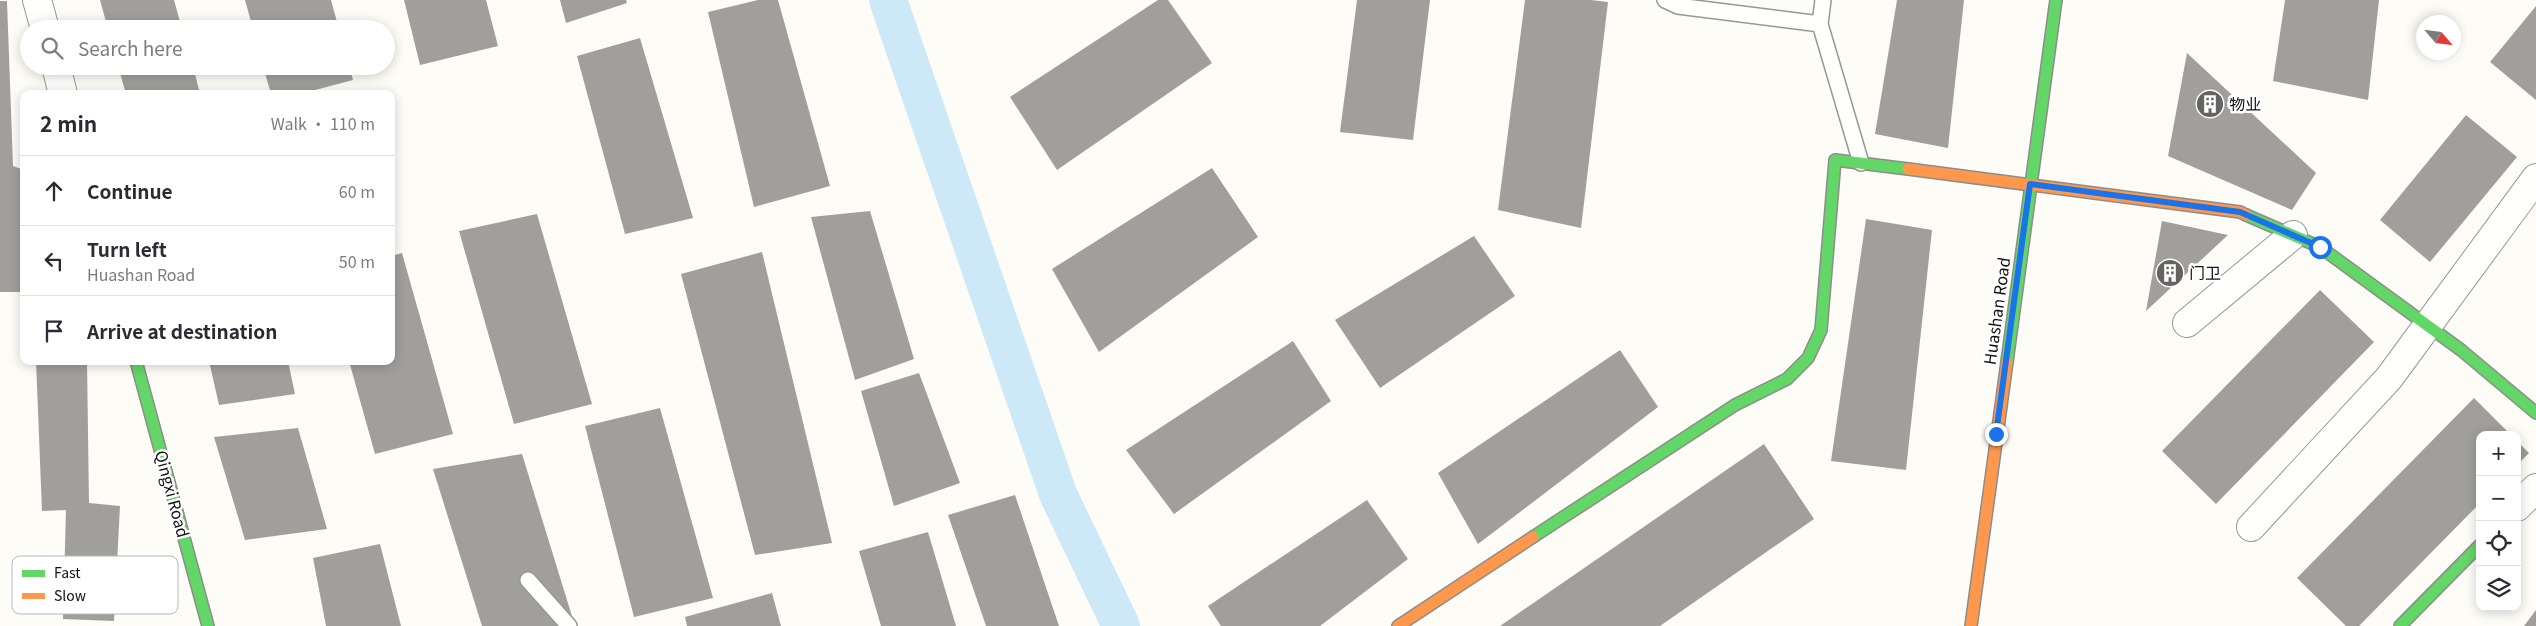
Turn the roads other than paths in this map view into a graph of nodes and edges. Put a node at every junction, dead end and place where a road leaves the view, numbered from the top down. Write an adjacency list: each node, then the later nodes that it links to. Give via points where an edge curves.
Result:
1 (37, 0): 5 (street)
2 (1665, 0): 6 (lane, via 1678,6)
3 (1823, 0): 6 (lane)
4 (2056, 0): 11 (street, Huashan Road)
5 (43, 20)
6 (1820, 24): 9 (lane)
7 (58, 75): 8 (street)
8 (62, 90)
9 (1861, 163): 11 (street); 24 (street, via 1835,160 1821,330 1808,358 1787,379 1735,406)
10 (2536, 178): 14 (street)
11 (2030, 184): 12 (street, via 2240,212); 25 (street, Huashan Road)
12 (2293, 235): 13 (street); 14 (street, via 2320,247)
13 (2187, 324)
14 (2429, 326): 16 (street); 19 (street, via 2389,378)
15 (137, 365): 22 (street, Qingxi Road)
16 (2536, 413)
17 (2536, 488): 18 (street)
18 (2521, 503)
19 (2251, 527)
20 (2476, 549): 26 (street)
21 (528, 580): 23 (lane)
22 (208, 626)
23 (569, 626)
24 (1398, 626)
25 (1971, 626)
26 (2400, 626)

